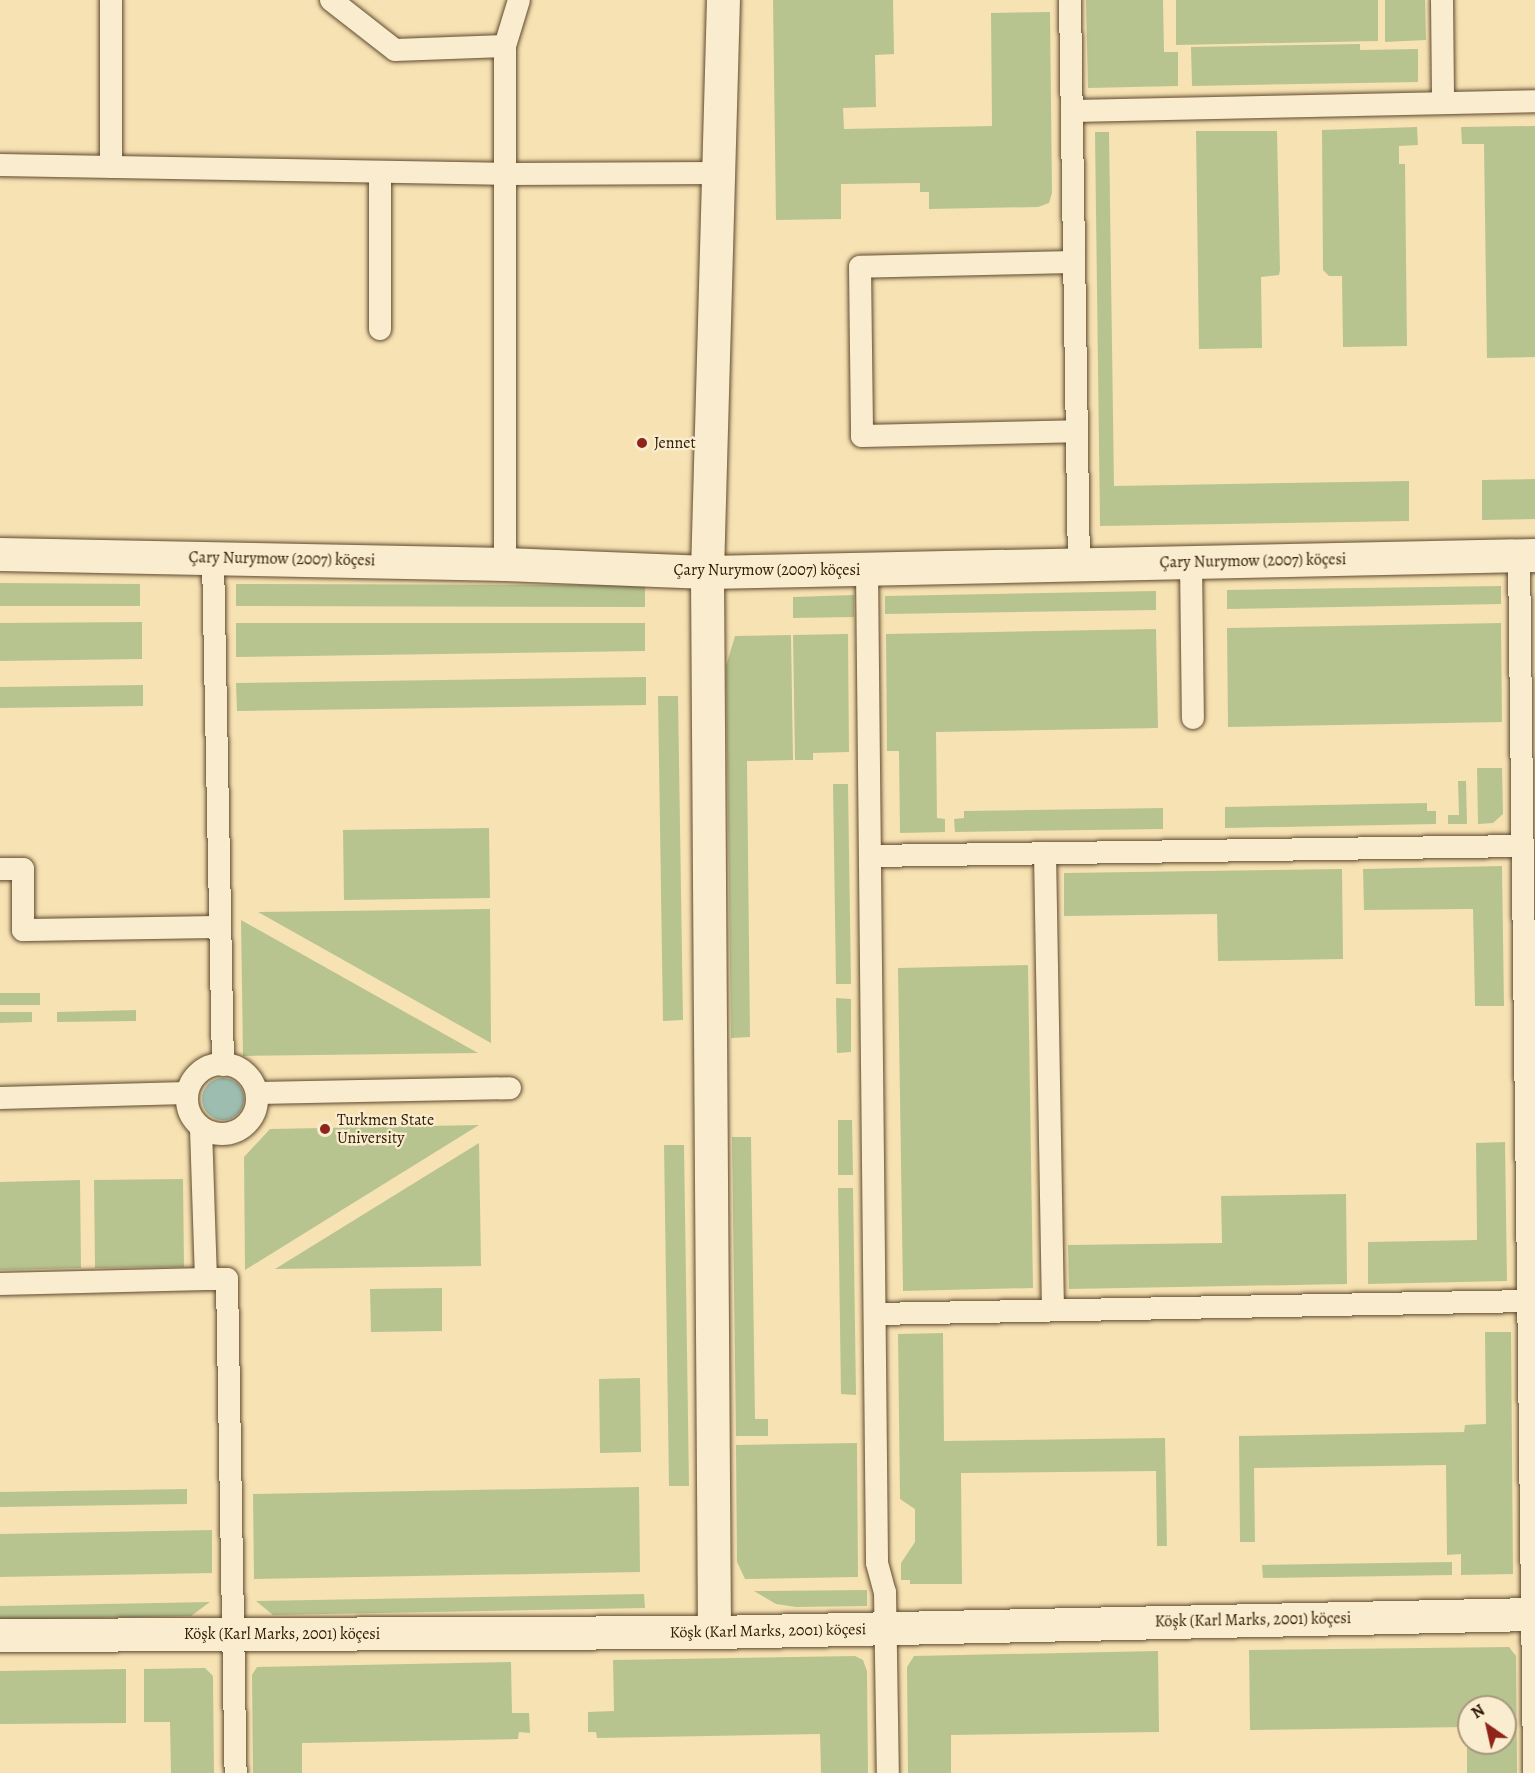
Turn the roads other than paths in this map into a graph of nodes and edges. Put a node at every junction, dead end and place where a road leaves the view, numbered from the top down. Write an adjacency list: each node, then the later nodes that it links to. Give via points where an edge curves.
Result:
1 (111, 0): 12 (lane)
2 (332, 0): 7 (lane, via 395,50)
3 (519, 0): 7 (lane)
4 (723, 0): 14 (street)
5 (1070, 0): 10 (lane)
6 (1442, 0): 9 (lane)
7 (505, 46): 15 (lane)
8 (1535, 101): 9 (lane)
9 (1443, 103): 10 (lane)
10 (1072, 111): 16 (lane)
11 (0, 165): 12 (lane)
12 (111, 167): 13 (lane)
13 (380, 172): 15 (lane); 17 (lane)
14 (718, 172): 15 (lane); 26 (street)
15 (508, 174): 23 (lane)
16 (1074, 262): 18 (lane); 18 (lane, via 860,267 862,436)
17 (380, 328)
18 (1076, 431): 24 (lane)
19 (0, 554): 21 (street, Çary Nurymow (2007) köçesi)
20 (1527, 555): 22 (street, Çary Nurymow (2007) köçesi); 27 (lane)
21 (213, 558): 23 (street, Çary Nurymow (2007) köçesi); 34 (lane)
22 (1191, 563): 24 (street, Çary Nurymow (2007) köçesi); 28 (lane)
23 (505, 564): 26 (street, Çary Nurymow (2007) köçesi)
24 (1079, 566): 25 (street, Çary Nurymow (2007) köçesi)
25 (867, 570): 26 (street, Çary Nurymow (2007) köçesi); 31 (lane)
26 (707, 572): 50 (street)
27 (1527, 664): 29 (lane)
28 (1193, 718)
29 (1522, 846): 30 (lane); 33 (lane)
30 (1045, 853): 31 (lane); 45 (lane)
31 (870, 856): 46 (lane)
32 (0, 869): 34 (lane, via 23,869 23,930)
33 (1529, 918): 41 (lane)
34 (220, 927): 35 (lane)
35 (223, 1065): 37 (lane, via 205,1067 193,1078); 38 (lane, via 243,1070)
36 (510, 1088): 38 (lane)
37 (187, 1093): 39 (lane); 40 (lane, via 189,1113)
38 (258, 1094): 40 (lane, via 252,1120 228,1135)
39 (0, 1098)
40 (201, 1129): 42 (lane)
41 (1531, 1231): 44 (lane)
42 (206, 1279): 43 (lane); 52 (lane, via 227,1279)
43 (0, 1284)
44 (1527, 1301): 45 (lane); 47 (lane)
45 (1053, 1310): 46 (lane)
46 (874, 1314): 49 (lane, via 877,1563 885,1592)
47 (1532, 1477): 48 (lane)
48 (1534, 1614): 49 (street, Köşk (Karl Marks, 2001) köçesi); 55 (lane)
49 (886, 1628): 50 (street, Köşk (Karl Marks, 2001) köçesi); 54 (lane)
50 (714, 1632): 52 (street, Köşk (Karl Marks, 2001) köçesi)
51 (0, 1635): 52 (street, Köşk (Karl Marks, 2001) köçesi)
52 (234, 1635): 53 (lane)
53 (236, 1773)
54 (888, 1773)
55 (1534, 1773)

